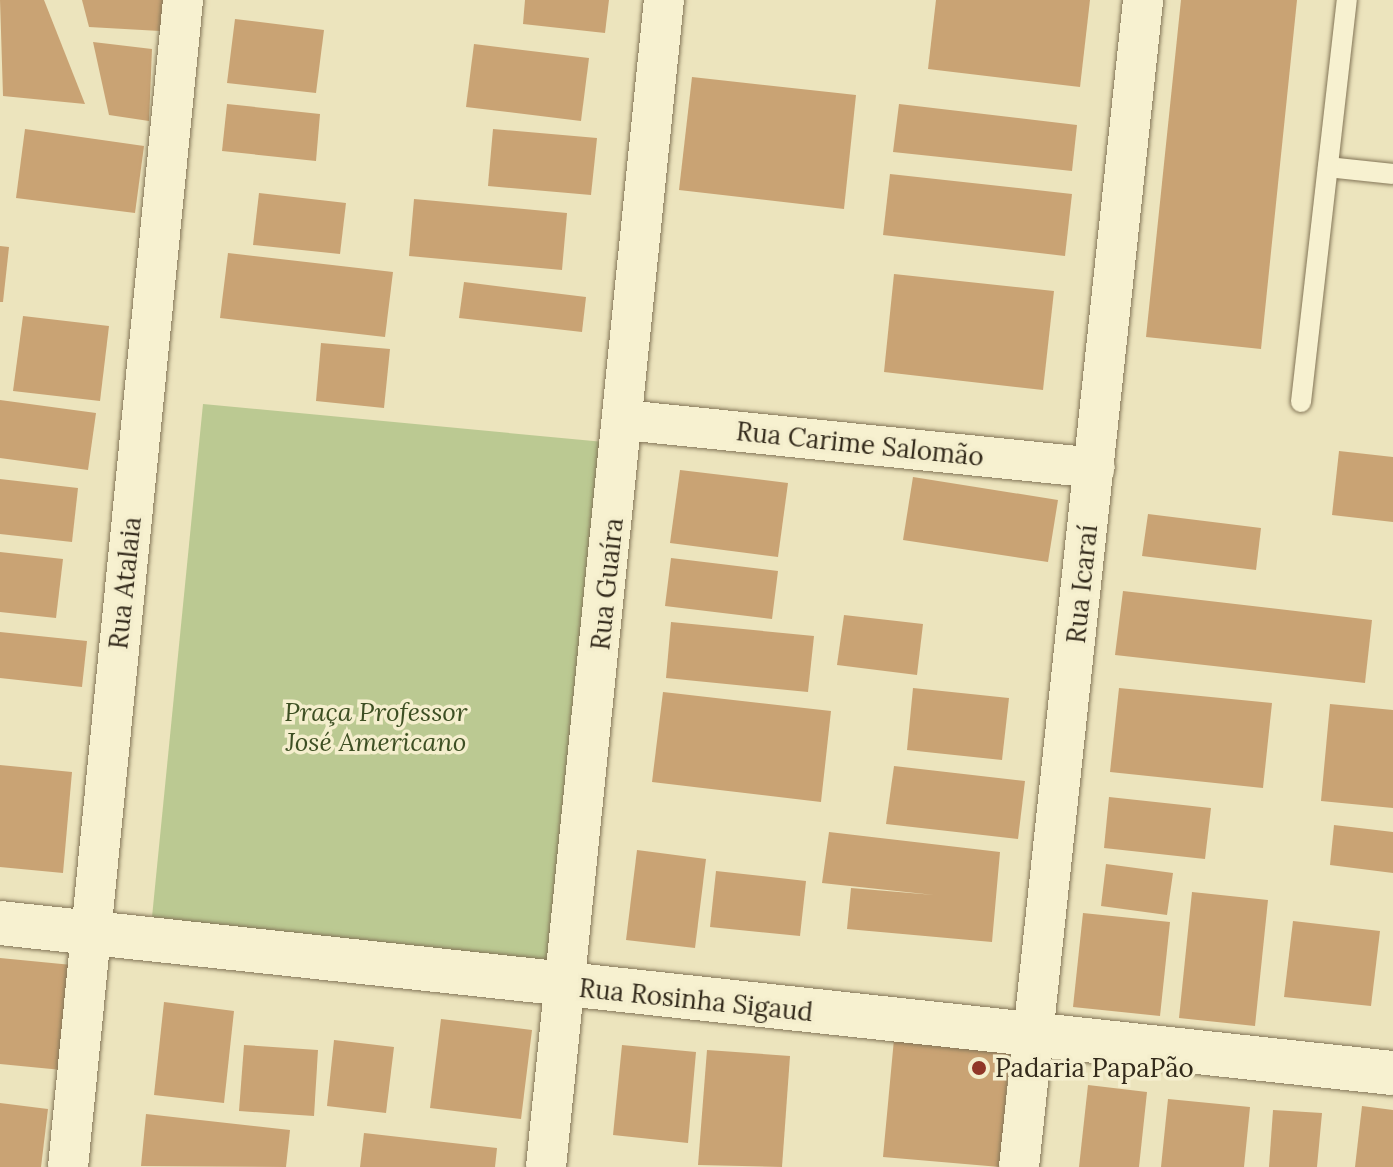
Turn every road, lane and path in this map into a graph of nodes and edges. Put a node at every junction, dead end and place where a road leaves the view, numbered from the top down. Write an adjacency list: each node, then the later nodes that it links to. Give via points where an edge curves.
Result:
1 (183, 0): 11 (street, Rua Atalaia)
2 (664, 0): 8 (street, Rua Guaíra)
3 (1143, 0): 9 (street, Rua Icaraí)
4 (1347, 0): 5 (lane)
5 (1328, 167): 6 (lane); 7 (lane)
6 (1393, 174)
7 (1301, 402)
8 (624, 420): 9 (street, Rua Carime Salomão); 12 (street, Rua Guaíra)
9 (1095, 468): 13 (street, Rua Icaraí)
10 (0, 923): 11 (street, Rua Rosinha Sigaud)
11 (90, 933): 12 (street, Rua Rosinha Sigaud); 15 (street, Rua Atalaia)
12 (565, 986): 13 (street, Rua Rosinha Sigaud); 16 (street, Rua Guaíra)
13 (1033, 1034): 14 (street, Rua Rosinha Sigaud); 17 (street, Rua Icaraí)
14 (1393, 1073)
15 (68, 1167)
16 (546, 1167)
17 (1019, 1167)

